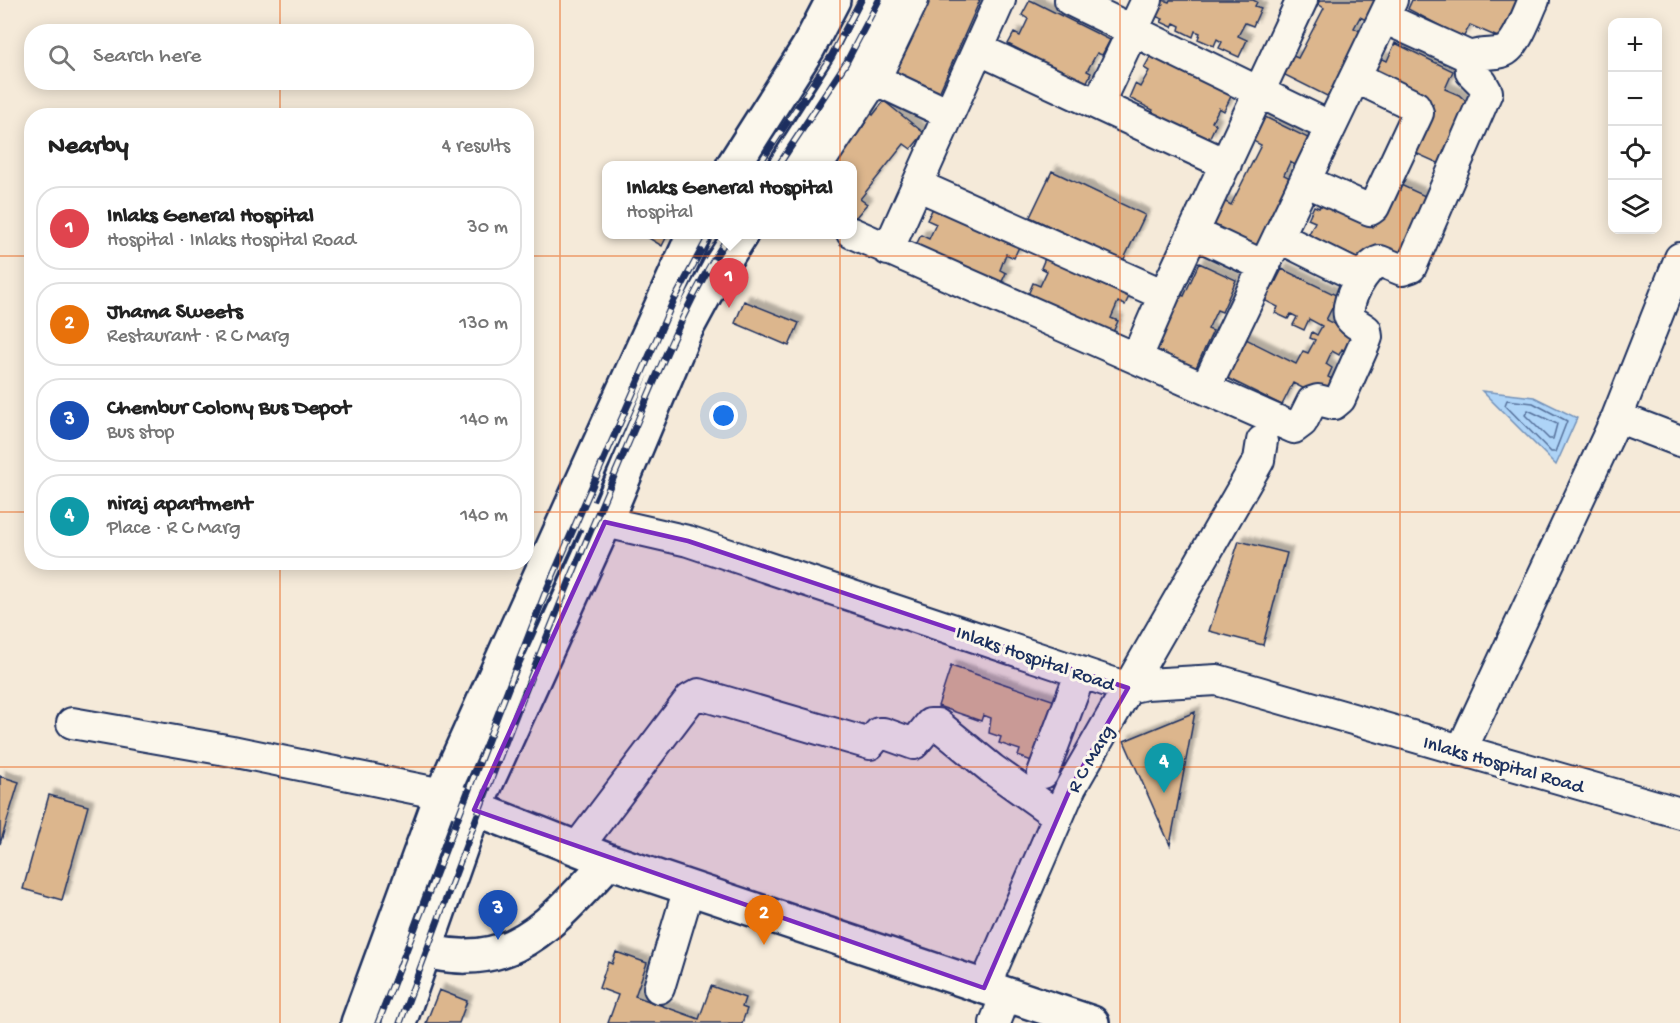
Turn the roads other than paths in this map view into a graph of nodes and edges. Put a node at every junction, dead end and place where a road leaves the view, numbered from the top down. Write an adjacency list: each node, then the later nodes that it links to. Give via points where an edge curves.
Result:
1 (833, 0): 19 (main road, via 808,48)
2 (883, 0): 13 (main road)
3 (913, 0): 13 (street)
4 (1000, 0): 11 (street)
5 (1070, 0): 10 (street)
6 (1147, 0): 10 (street)
7 (1534, 0): 12 (street, via 1513,45 1504,52)
8 (1298, 1): 15 (street)
9 (1388, 9): 12 (street); 14 (street)
10 (1133, 31): 15 (street); 16 (street)
11 (978, 49): 16 (street); 17 (street)
12 (1470, 57): 34 (street, via 1471,72 1487,92 1411,267 1402,270 1380,261)
13 (862, 73): 17 (street); 20 (main road); 21 (street)
14 (1355, 77): 18 (street); 23 (street, via 1415,106 1419,113 1374,207 1370,210)
15 (1260, 92): 18 (street); 22 (street)
16 (1098, 104): 22 (street)
17 (949, 114): 24 (street)
18 (1331, 127): 23 (street)
19 (736, 161)
20 (789, 161)
21 (819, 161)
22 (1226, 164): 25 (street)
23 (1305, 180): 27 (street)
24 (917, 185): 30 (street); 35 (street)
25 (1194, 232): 32 (street); 35 (street)
26 (857, 235): 30 (street)
27 (1278, 237): 32 (street); 34 (street)
28 (738, 239): 33 (main road)
29 (689, 244): 33 (main road); 41 (main road)
30 (888, 250): 36 (street)
31 (1680, 258): 38 (street)
32 (1264, 266): 37 (street)
33 (718, 270): 42 (main road, via 685,330)
34 (1361, 278): 37 (street, via 1348,310 1351,320 1366,330 1367,337 1340,399 1334,404 1312,402 1302,422 1294,428)
35 (1164, 295): 36 (street)
36 (1137, 357): 37 (street)
37 (1206, 387)
38 (1617, 417): 40 (street); 46 (street)
39 (1262, 441): 44 (street, R C Marg, via 1259,460)
40 (1680, 441)
41 (571, 509): 42 (street, Inlaks Hospital Road); 48 (main road)
42 (605, 522): 43 (street, Inlaks Hospital Road, via 688,541); 49 (main road)
43 (1081, 672): 44 (street, Inlaks Hospital Road); 47 (street)
44 (1128, 688): 46 (street, Inlaks Hospital Road, via 1217,680); 51 (street, R C Marg)
45 (72, 723): 48 (street)
46 (1461, 751): 50 (street, Inlaks Hospital Road)
47 (1043, 773)
48 (442, 794): 49 (main road); 55 (main road)
49 (474, 810): 52 (main road); 56 (main road)
50 (1680, 813)
51 (1058, 816): 52 (street, via 937,724 930,724 914,744 883,733 870,744 699,694 690,699); 58 (street, R C Marg)
52 (577, 848): 53 (main road)
53 (609, 861): 54 (main road); 56 (main road, via 555,920 513,948 461,958)
54 (689, 888): 57 (street); 58 (main road)
55 (390, 939): 56 (main road); 59 (main road)
56 (423, 951): 60 (main road)
57 (659, 988)
58 (995, 1002): 61 (main road)
59 (358, 1023)
60 (399, 1023)
61 (1092, 1023)

